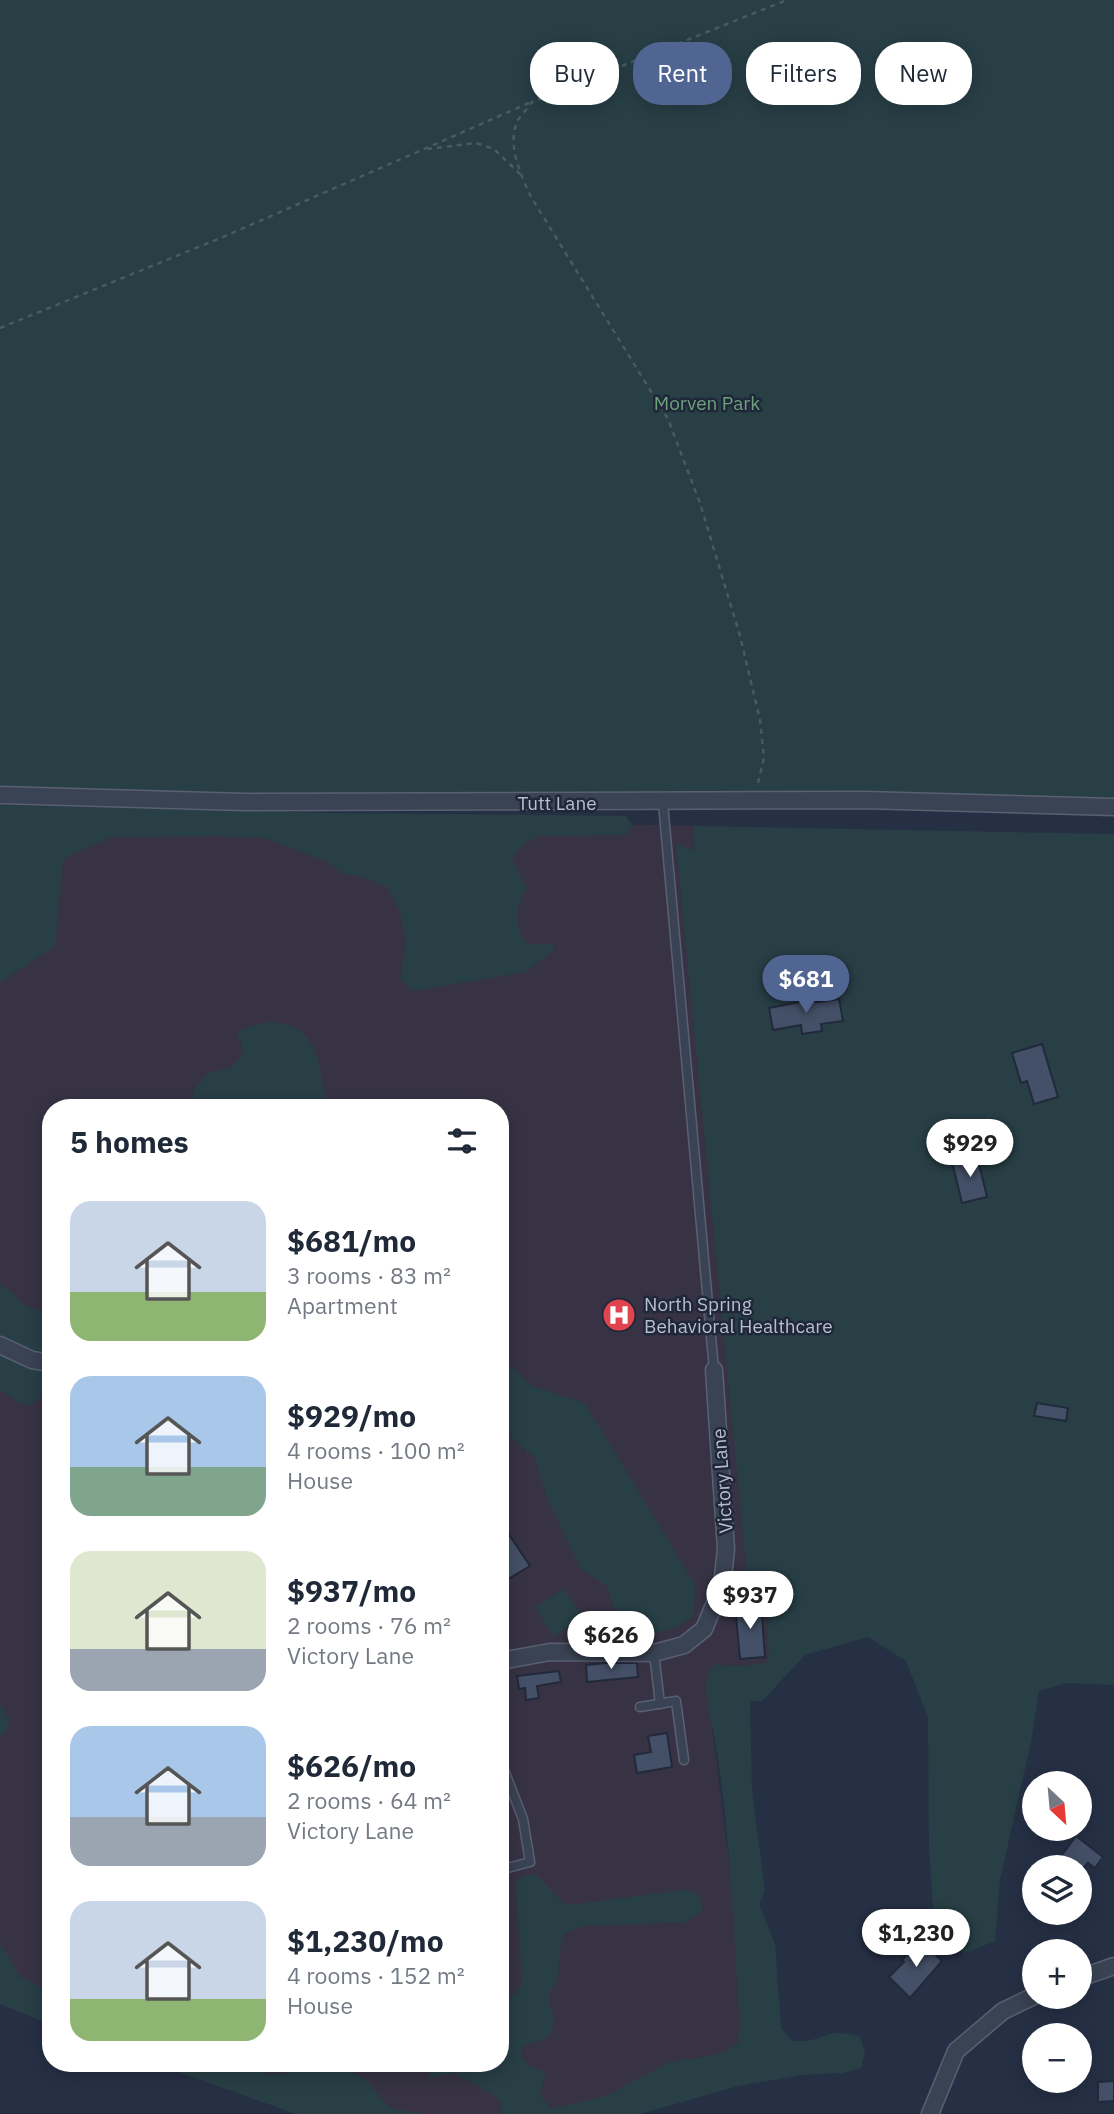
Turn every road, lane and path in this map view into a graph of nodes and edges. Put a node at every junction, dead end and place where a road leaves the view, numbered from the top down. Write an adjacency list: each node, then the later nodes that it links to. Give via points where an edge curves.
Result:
1 (787, 0): 2 (path)
2 (619, 67)
3 (530, 103): 5 (path)
4 (530, 105): 6 (path, via 514,134)
5 (424, 149): 6 (path, via 476,143 494,149); 7 (path)
6 (521, 175): 9 (path, via 668,419 700,503 760,720 764,758)
7 (0, 328)
8 (0, 795): 10 (street, Tutt Lane, via 244,802)
9 (750, 802): 10 (street, Tutt Lane); 11 (street, Tutt Lane, via 864,800)
10 (663, 803): 14 (lane)
11 (1114, 807)
12 (0, 1345): 13 (street)
13 (42, 1362)
14 (714, 1370): 15 (street, Victory Lane, via 726,1549 722,1586 704,1629 684,1645)
15 (654, 1653): 16 (street, Victory Lane, via 550,1652); 17 (lane)
16 (509, 1659)
17 (660, 1704): 18 (lane); 19 (lane, via 676,1701)
18 (640, 1707)
19 (684, 1760)
20 (509, 1782): 21 (lane, via 523,1819 530,1861)
21 (509, 1867)
22 (1114, 1966): 23 (street)
23 (1092, 1974)
24 (1022, 2002): 25 (street, via 1003,2011 956,2051)
25 (930, 2114)

